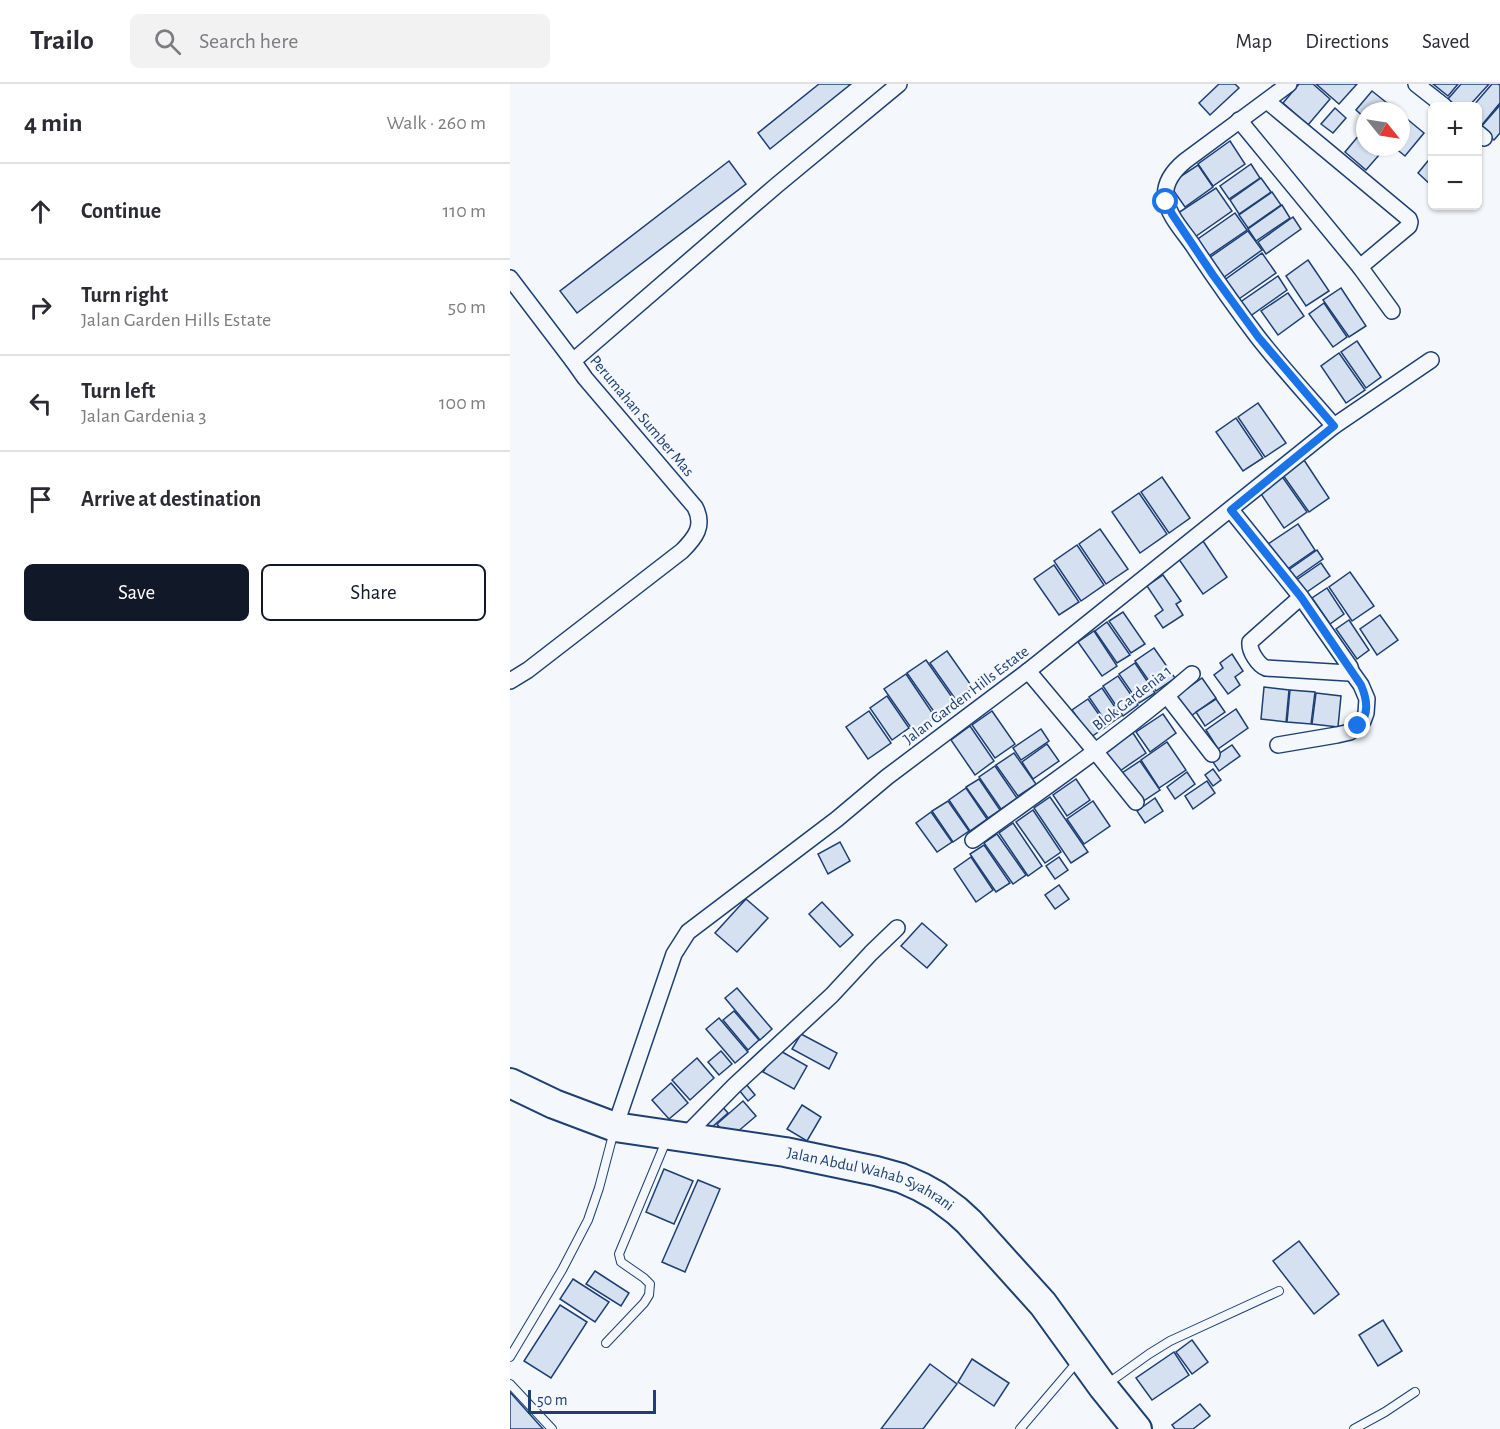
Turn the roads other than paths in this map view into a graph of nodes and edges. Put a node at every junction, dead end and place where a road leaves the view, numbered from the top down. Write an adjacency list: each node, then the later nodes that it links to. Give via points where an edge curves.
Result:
1 (899, 84): 11 (street, Perumahan Sumber Mas)
2 (1289, 84): 4 (street)
3 (1416, 84): 5 (street)
4 (1267, 101): 6 (street); 7 (street, via 1410,220 1405,231)
5 (1439, 102)
6 (1239, 120): 7 (street); 12 (street, via 1174,170 1165,192 1166,202 1259,338)
7 (1360, 267): 9 (street)
8 (510, 278): 11 (street)
9 (1392, 311)
10 (1431, 360): 12 (street, Jalan Garden Hills Estate)
11 (573, 361): 18 (street, Perumahan Sumber Mas, via 695,507 700,522 698,531 682,551)
12 (1334, 426): 13 (street, Jalan Garden Hills Estate)
13 (1231, 510): 14 (street); 15 (street, Jalan Garden Hills Estate)
14 (1301, 597): 16 (street); 16 (street, via 1250,642 1260,664 1266,668)
15 (1028, 670): 21 (street); 27 (street, Jalan Garden Hills Estate, via 688,932 674,954)
16 (1351, 671): 20 (street, via 1367,699 1363,722 1350,732)
17 (1192, 674): 19 (street, Blok Gardenia 1)
18 (510, 681)
19 (1167, 696): 21 (street, Blok Gardenia 1); 22 (street)
20 (1278, 745)
21 (1095, 751): 23 (street); 24 (street, Blok Gardenia 1)
22 (1212, 754)
23 (1136, 802)
24 (973, 840)
25 (897, 928): 28 (street, via 832,995)
26 (510, 1083): 27 (highway, Jalan Abdul Wahab Syahrani)
27 (615, 1127): 28 (highway, Jalan Abdul Wahab Syahrani); 31 (lane, via 588,1220)
28 (676, 1136): 30 (lane, via 620,1254 621,1262 650,1284 649,1295); 32 (highway, Jalan Abdul Wahab Syahrani, via 785,1152 921,1186 969,1222 1043,1304)
29 (1279, 1291): 34 (lane, via 1170,1341)
30 (606, 1343)
31 (510, 1357)
32 (1081, 1357): 34 (highway, Jalan Abdul Wahab Syahrani); 37 (lane)
33 (510, 1384): 36 (lane)
34 (1103, 1387): 38 (highway, Jalan Abdul Wahab Syahrani)
35 (1415, 1392): 39 (lane)
36 (552, 1429)
37 (1020, 1429)
38 (1137, 1429)
39 (1354, 1429)

